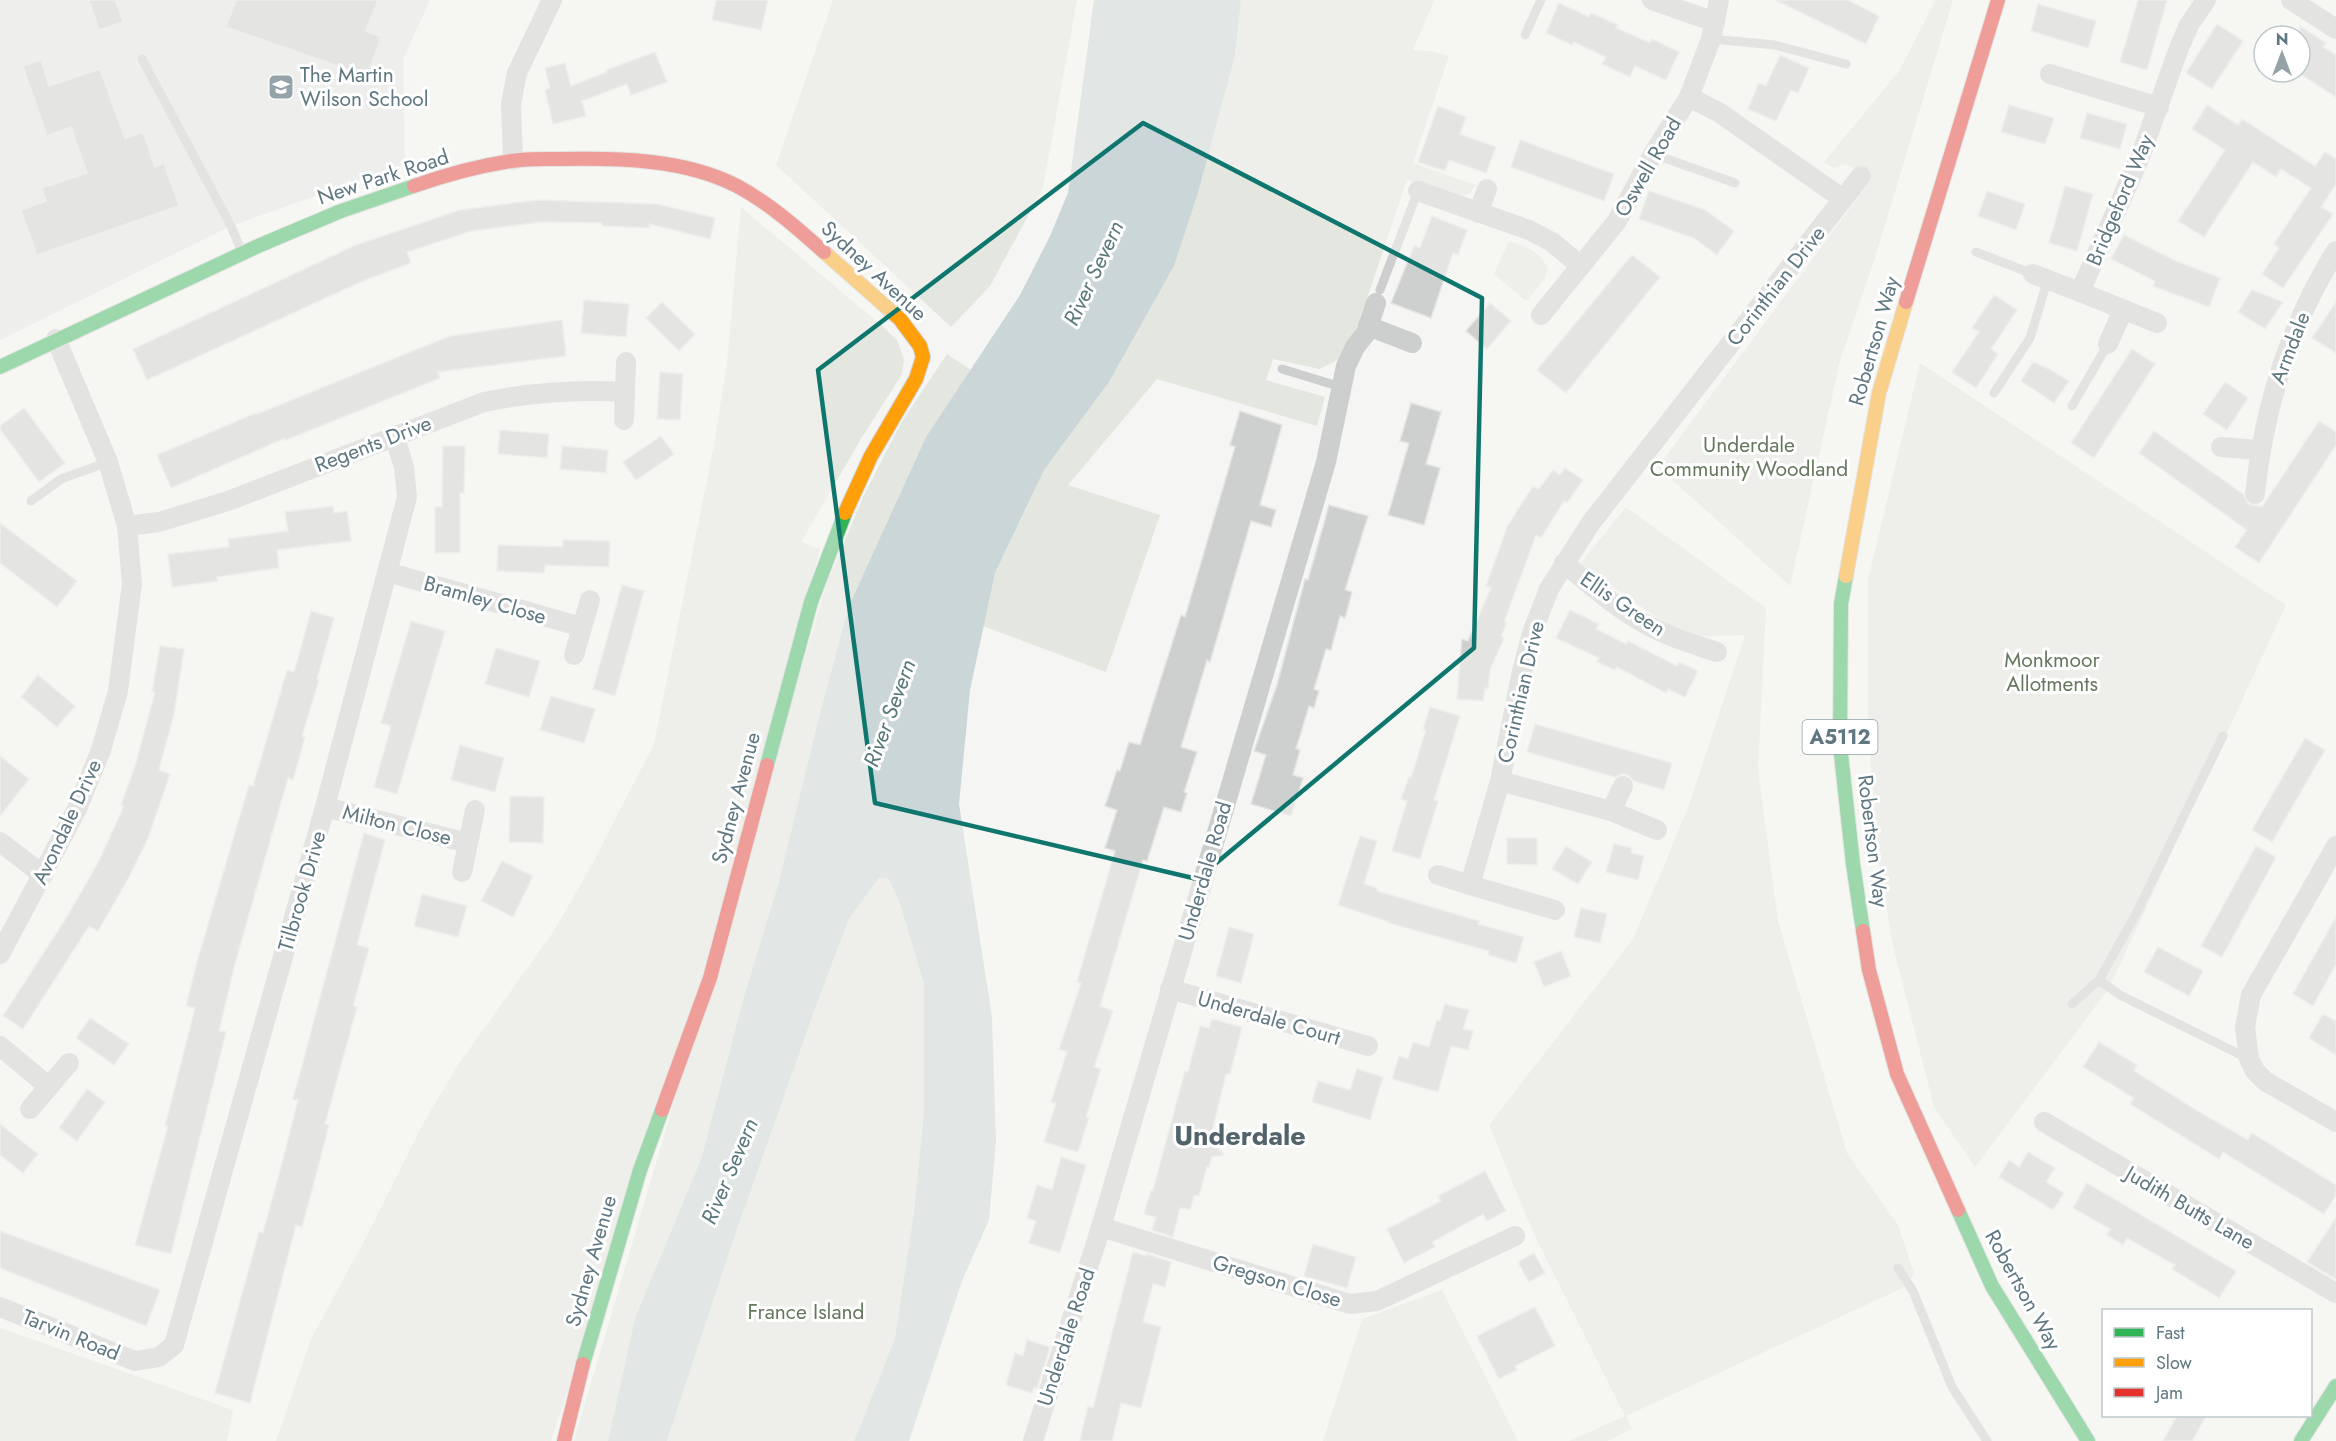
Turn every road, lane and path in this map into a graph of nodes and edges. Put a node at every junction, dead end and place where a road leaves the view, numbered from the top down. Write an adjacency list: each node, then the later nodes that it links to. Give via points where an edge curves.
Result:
1 (552, 0): 17 (street, via 517,73 511,104)
2 (1542, 0): 10 (lane)
3 (1652, 0): 9 (street)
4 (1719, 0): 9 (street, Oswell Road)
5 (1998, 0): 98 (street, Robertson Way / A5112, via 1879,393 1841,604 1840,745 1869,970 1896,1074 1992,1286)
6 (2206, 0): 15 (street, Bridgeford Way, via 2182,40)
7 (2290, 0): 8 (street)
8 (2336, 29)
9 (1713, 30): 12 (lane); 14 (street, Oswell Road)
10 (1526, 35)
11 (142, 59): 26 (lane)
12 (1846, 64)
13 (2050, 74): 15 (street, Bridgeford Way)
14 (1689, 96): 16 (street, Oswell Road); 22 (street, via 1720,113)
15 (2159, 107): 30 (street, Bridgeford Way)
16 (1653, 154): 19 (lane); 28 (street, Oswell Road, via 1617,221)
17 (513, 160): 24 (street, New Park Road, via 584,158 702,172 753,194); 26 (street, New Park Road, via 425,182)
18 (1861, 176): 22 (street, Corinthian Drive)
19 (1735, 183)
20 (1487, 189): 23 (street)
21 (1418, 191): 23 (street); 31 (lane)
22 (1843, 200): 54 (street, Corinthian Drive, via 1590,524)
23 (1478, 213): 28 (street, via 1529,230 1552,242)
24 (794, 225): 95 (street, Sydney Avenue, via 904,323 920,343 923,357 853,494 811,602 710,978 640,1170)
25 (2336, 251): 49 (street, Armdale, via 2309,298 2281,364)
26 (242, 252): 36 (street, New Park Road)
27 (1976, 252): 29 (lane)
28 (1581, 266): 33 (street, Oswell Road)
29 (2040, 277): 30 (street, Bridgeford Way); 44 (lane, via 2030,338)
30 (2080, 292): 32 (street, Bridgeford Way)
31 (1378, 297): 35 (street, Underdale Road)
32 (2123, 310): 34 (street, Bridgeford Way); 38 (street)
33 (1541, 315)
34 (2157, 323)
35 (1368, 326): 37 (street); 42 (street, Underdale Road, via 1355,347)
36 (56, 339): 40 (street, New Park Road); 50 (street, Avondale Drive)
37 (1412, 343)
38 (2108, 344): 45 (lane)
39 (626, 362): 43 (street)
40 (0, 367)
41 (1282, 369): 42 (lane)
42 (1341, 387): 77 (street, Underdale Road, via 1326,462)
43 (625, 392): 46 (street); 47 (street, Regents Drive, via 524,394 484,402)
44 (1994, 393)
45 (2072, 406)
46 (624, 420)
47 (394, 435): 53 (street, Regents Drive, via 228,501 159,522); 55 (street, Tilbrook Drive, via 404,467 407,497)
48 (2221, 447): 49 (street)
49 (2259, 450): 51 (street, Armdale)
50 (108, 462): 52 (lane, via 61,479); 53 (street, Avondale Drive)
51 (2255, 494)
52 (31, 501)
53 (127, 526): 71 (street, Avondale Drive, via 132,584 118,691 101,750 77,809)
54 (1564, 563): 58 (street, Ellis Green, via 1653,628); 61 (street, Corinthian Drive, via 1532,633)
55 (387, 572): 57 (street, Bramley Close); 63 (street, Tilbrook Drive)
56 (590, 600): 57 (street)
57 (582, 627): 59 (street)
58 (1717, 652)
59 (574, 656)
60 (2223, 736): 76 (lane, via 2136,914)
61 (1500, 781): 65 (street); 73 (street, Corinthian Drive)
62 (1623, 786): 65 (street)
63 (325, 807): 68 (street, Milton Close); 92 (street, Tilbrook Drive)
64 (475, 810): 68 (street, Milton Close)
65 (1611, 811): 66 (street)
66 (1657, 830)
67 (0, 842): 71 (street)
68 (468, 843): 70 (street, Milton Close)
69 (2336, 846): 81 (street, via 2252,995 2244,1027)
70 (462, 872)
71 (43, 875): 75 (street, Avondale Drive)
72 (1438, 875): 73 (street)
73 (1470, 885): 74 (street)
74 (1555, 910)
75 (0, 954)
76 (2099, 980): 78 (lane); 81 (lane, via 2120,995)
77 (1170, 989): 80 (street, Underdale Court); 87 (street, Underdale Road)
78 (2072, 1004)
79 (0, 1046): 83 (street)
80 (1368, 1046)
81 (2249, 1059): 86 (street, via 2265,1081)
82 (69, 1063): 83 (street)
83 (49, 1087): 84 (street)
84 (30, 1109)
85 (2044, 1122): 90 (street, Judith Butts Lane)
86 (2336, 1122)
87 (1101, 1227): 88 (street, Gregson Close, via 1350,1304 1377,1301); 96 (street, Underdale Road)
88 (1515, 1236)
89 (1898, 1268): 97 (lane, via 1913,1291 1952,1387)
90 (2336, 1293)
91 (0, 1307): 92 (street, Tarvin Road, via 135,1361 159,1357)
92 (174, 1345)
93 (2336, 1386): 94 (street)
94 (2305, 1440)
95 (564, 1441)
96 (1033, 1441)
97 (1987, 1441)
98 (2088, 1441)

